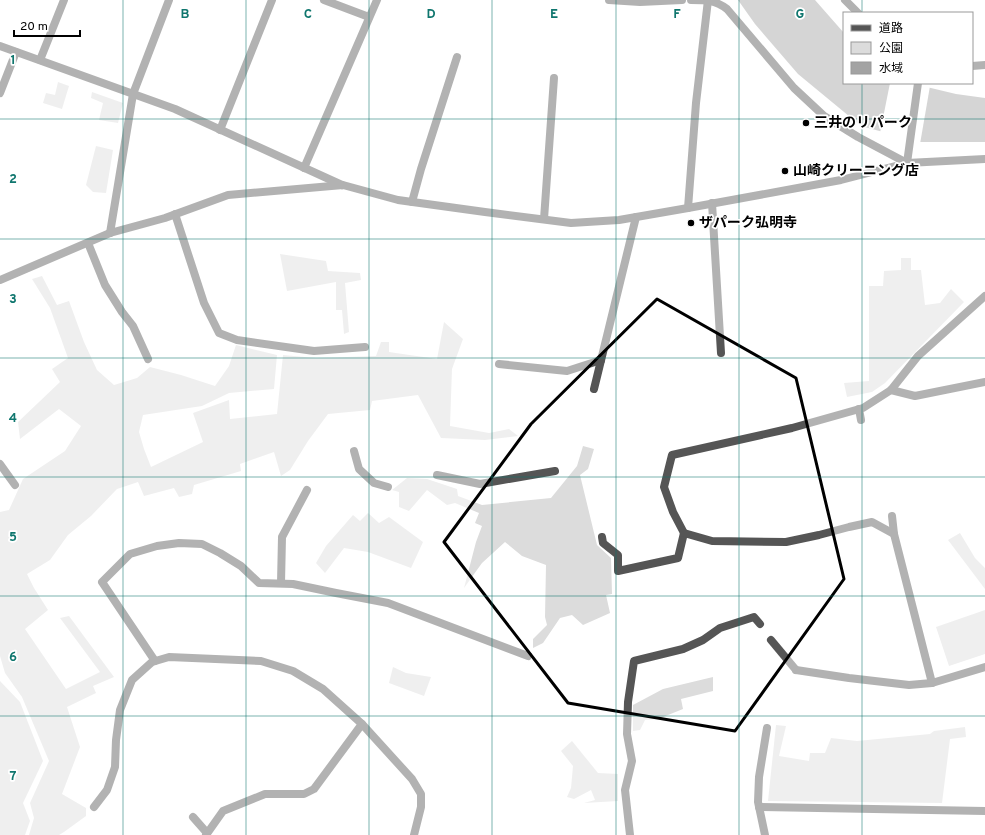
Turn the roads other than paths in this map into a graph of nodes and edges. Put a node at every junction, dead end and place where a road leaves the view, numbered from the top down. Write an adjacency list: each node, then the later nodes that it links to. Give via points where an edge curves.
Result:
1 (64, 0): 16 (street)
2 (169, 0): 22 (street)
3 (272, 0): 23 (street)
4 (324, 0): 12 (street)
5 (377, 0): 12 (street)
6 (609, 0): 7 (street)
7 (682, 0)
8 (691, 0): 9 (street)
9 (708, 0): 25 (street, via 727,9 794,88 824,116); 30 (street, via 696,103)
10 (845, 0): 11 (street)
11 (857, 12)
12 (370, 18): 26 (street)
13 (0, 46): 14 (street)
14 (16, 52): 16 (street); 21 (street)
15 (457, 57): 28 (street)
16 (40, 60): 22 (street)
17 (973, 66): 18 (street)
18 (985, 66)
19 (554, 78): 33 (street)
20 (918, 84): 25 (street)
21 (0, 93)
22 (133, 94): 23 (street); 34 (street)
23 (220, 130): 26 (street)
24 (985, 159): 25 (street)
25 (907, 163): 29 (street, via 841,180)
26 (304, 168): 27 (street)
27 (342, 185): 28 (street); 31 (street, via 228,195)
28 (412, 202): 33 (street)
29 (712, 203): 30 (street); 39 (street)
30 (688, 208): 32 (street)
31 (175, 214): 34 (street); 38 (street, via 204,303 220,333 237,340 314,351)
32 (636, 217): 33 (street, via 571,223); 41 (street)
33 (544, 219)
34 (110, 233): 35 (street)
35 (88, 243): 36 (street); 40 (street, via 105,285 133,326)
36 (0, 280)
37 (985, 296): 45 (street, via 918,356)
38 (365, 347)
39 (721, 353)
40 (148, 359)
41 (601, 360): 42 (street, via 567,371); 44 (street)
42 (499, 364)
43 (985, 382): 45 (street, via 914,396)
44 (594, 389)
45 (891, 390): 46 (street)
46 (859, 409): 47 (street); 56 (street, via 792,428 672,455 664,487 672,512)
47 (861, 420)
48 (354, 451): 53 (street, via 358,469 374,483)
49 (0, 464): 52 (street)
50 (555, 471): 51 (street, via 480,484)
51 (437, 475)
52 (15, 485)
53 (388, 487)
54 (306, 490): 59 (street, via 282,537)
55 (892, 516): 57 (street)
56 (684, 532): 57 (street, via 712,541 786,542 872,522); 58 (street, via 678,558 618,571 618,555 603,543)
57 (894, 534): 65 (street)
58 (602, 537)
59 (281, 584): 62 (street, via 293,584 388,603); 63 (street, via 259,583 241,566 202,544 179,543 130,554 102,582)
60 (760, 624): 74 (street, via 754,618 720,628 703,640 683,649 634,661 628,702 627,734 632,761 625,790)
61 (771, 640): 65 (street, via 796,670 909,685)
62 (528, 656)
63 (156, 662): 66 (street, via 169,657 261,661 293,671 323,689); 68 (street, via 152,662 132,680 120,710 114,767 107,790)
64 (985, 667): 65 (street)
65 (932, 684)
66 (362, 724): 72 (street, via 314,789 304,794 265,794 223,811); 73 (street, via 412,779 420,794 421,807)
67 (767, 728): 69 (street, via 759,777)
68 (94, 807)
69 (759, 808): 70 (street); 75 (street)
70 (985, 811)
71 (193, 817): 72 (street)
72 (206, 834)
73 (414, 835)
74 (630, 835)
75 (765, 835)

